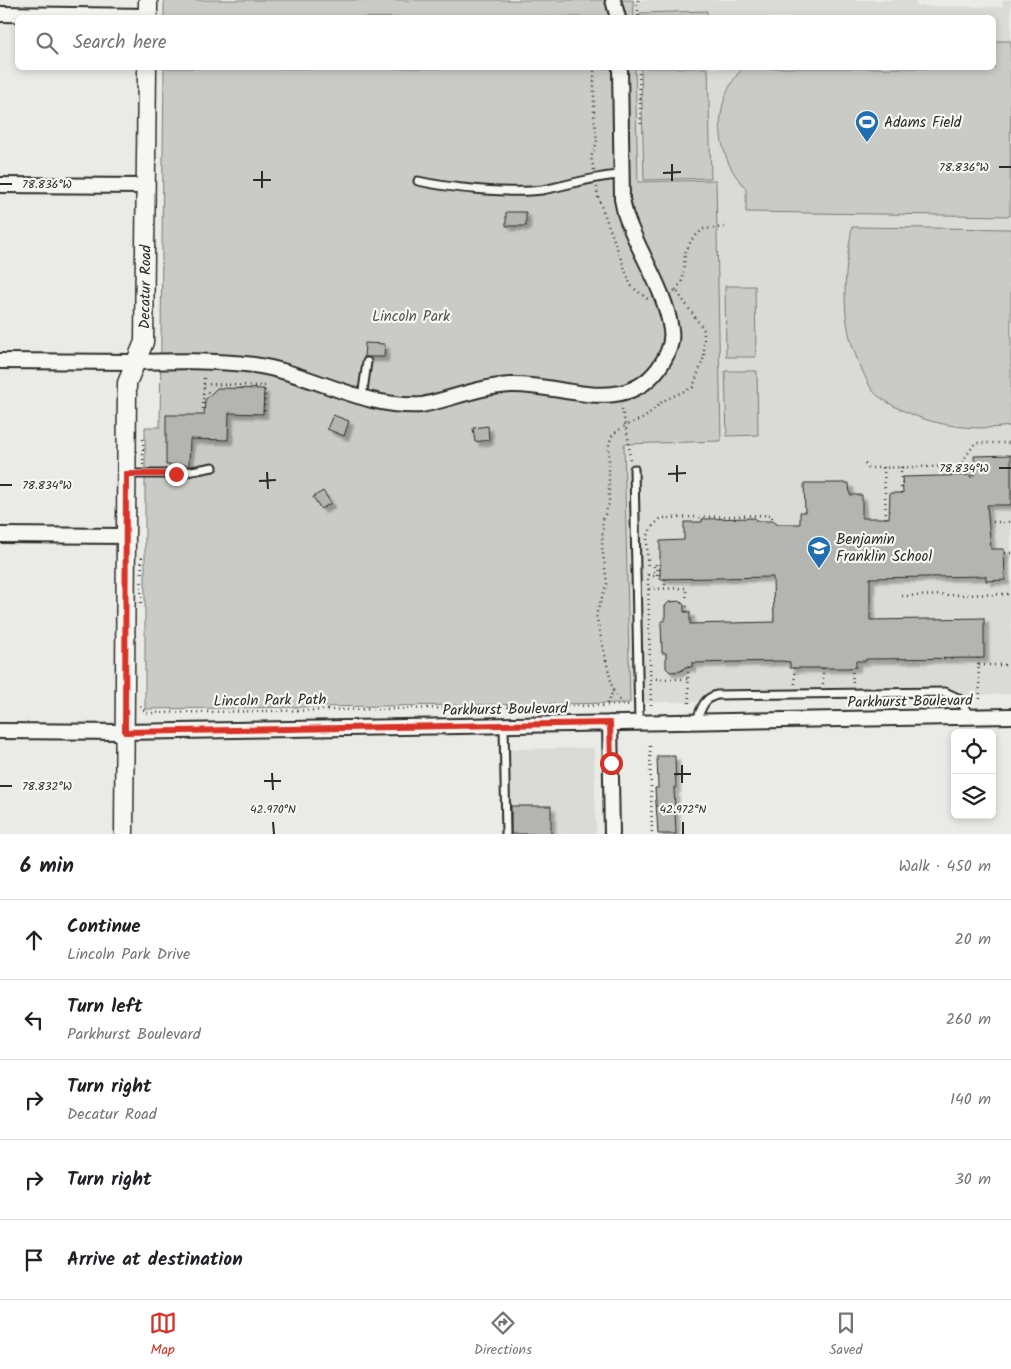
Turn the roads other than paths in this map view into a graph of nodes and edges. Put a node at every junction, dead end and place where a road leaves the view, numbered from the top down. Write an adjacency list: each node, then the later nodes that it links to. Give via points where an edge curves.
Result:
1 (613, 0): 4 (street)
2 (148, 11): 3 (street)
3 (0, 14)
4 (617, 15)
5 (148, 70): 10 (street, Decatur Road)
6 (620, 70): 7 (street)
7 (622, 175): 8 (lane, via 540,190 440,186); 14 (street, via 622,199 627,220 663,298 671,332 666,358 650,380 619,394 510,385 422,405 392,405)
8 (418, 181)
9 (0, 185): 10 (street)
10 (146, 186): 12 (street, Decatur Road, via 144,342)
11 (0, 361): 12 (street)
12 (135, 362): 14 (street, via 254,365 294,374); 17 (street, Decatur Road, via 127,383)
13 (367, 362): 14 (lane)
14 (362, 398)
15 (213, 467): 17 (lane, via 176,474)
16 (634, 469): 24 (lane)
17 (126, 474): 19 (street, Decatur Road)
18 (0, 535): 19 (street)
19 (126, 536): 27 (street, Decatur Road)
20 (1011, 716): 21 (street, Parkhurst Boulevard)
21 (970, 717): 22 (street, Parkhurst Boulevard); 22 (lane, via 958,698 945,692 727,695 707,699)
22 (696, 722): 24 (street, Parkhurst Boulevard)
23 (610, 723): 24 (street, Parkhurst Boulevard); 25 (street, Parkhurst Boulevard); 30 (street)
24 (638, 723)
25 (504, 725): 27 (street, Parkhurst Boulevard); 29 (lane)
26 (0, 731): 27 (street, Parkhurst Boulevard)
27 (125, 732): 28 (street, Decatur Road)
28 (124, 834)
29 (506, 834)
30 (612, 834)

